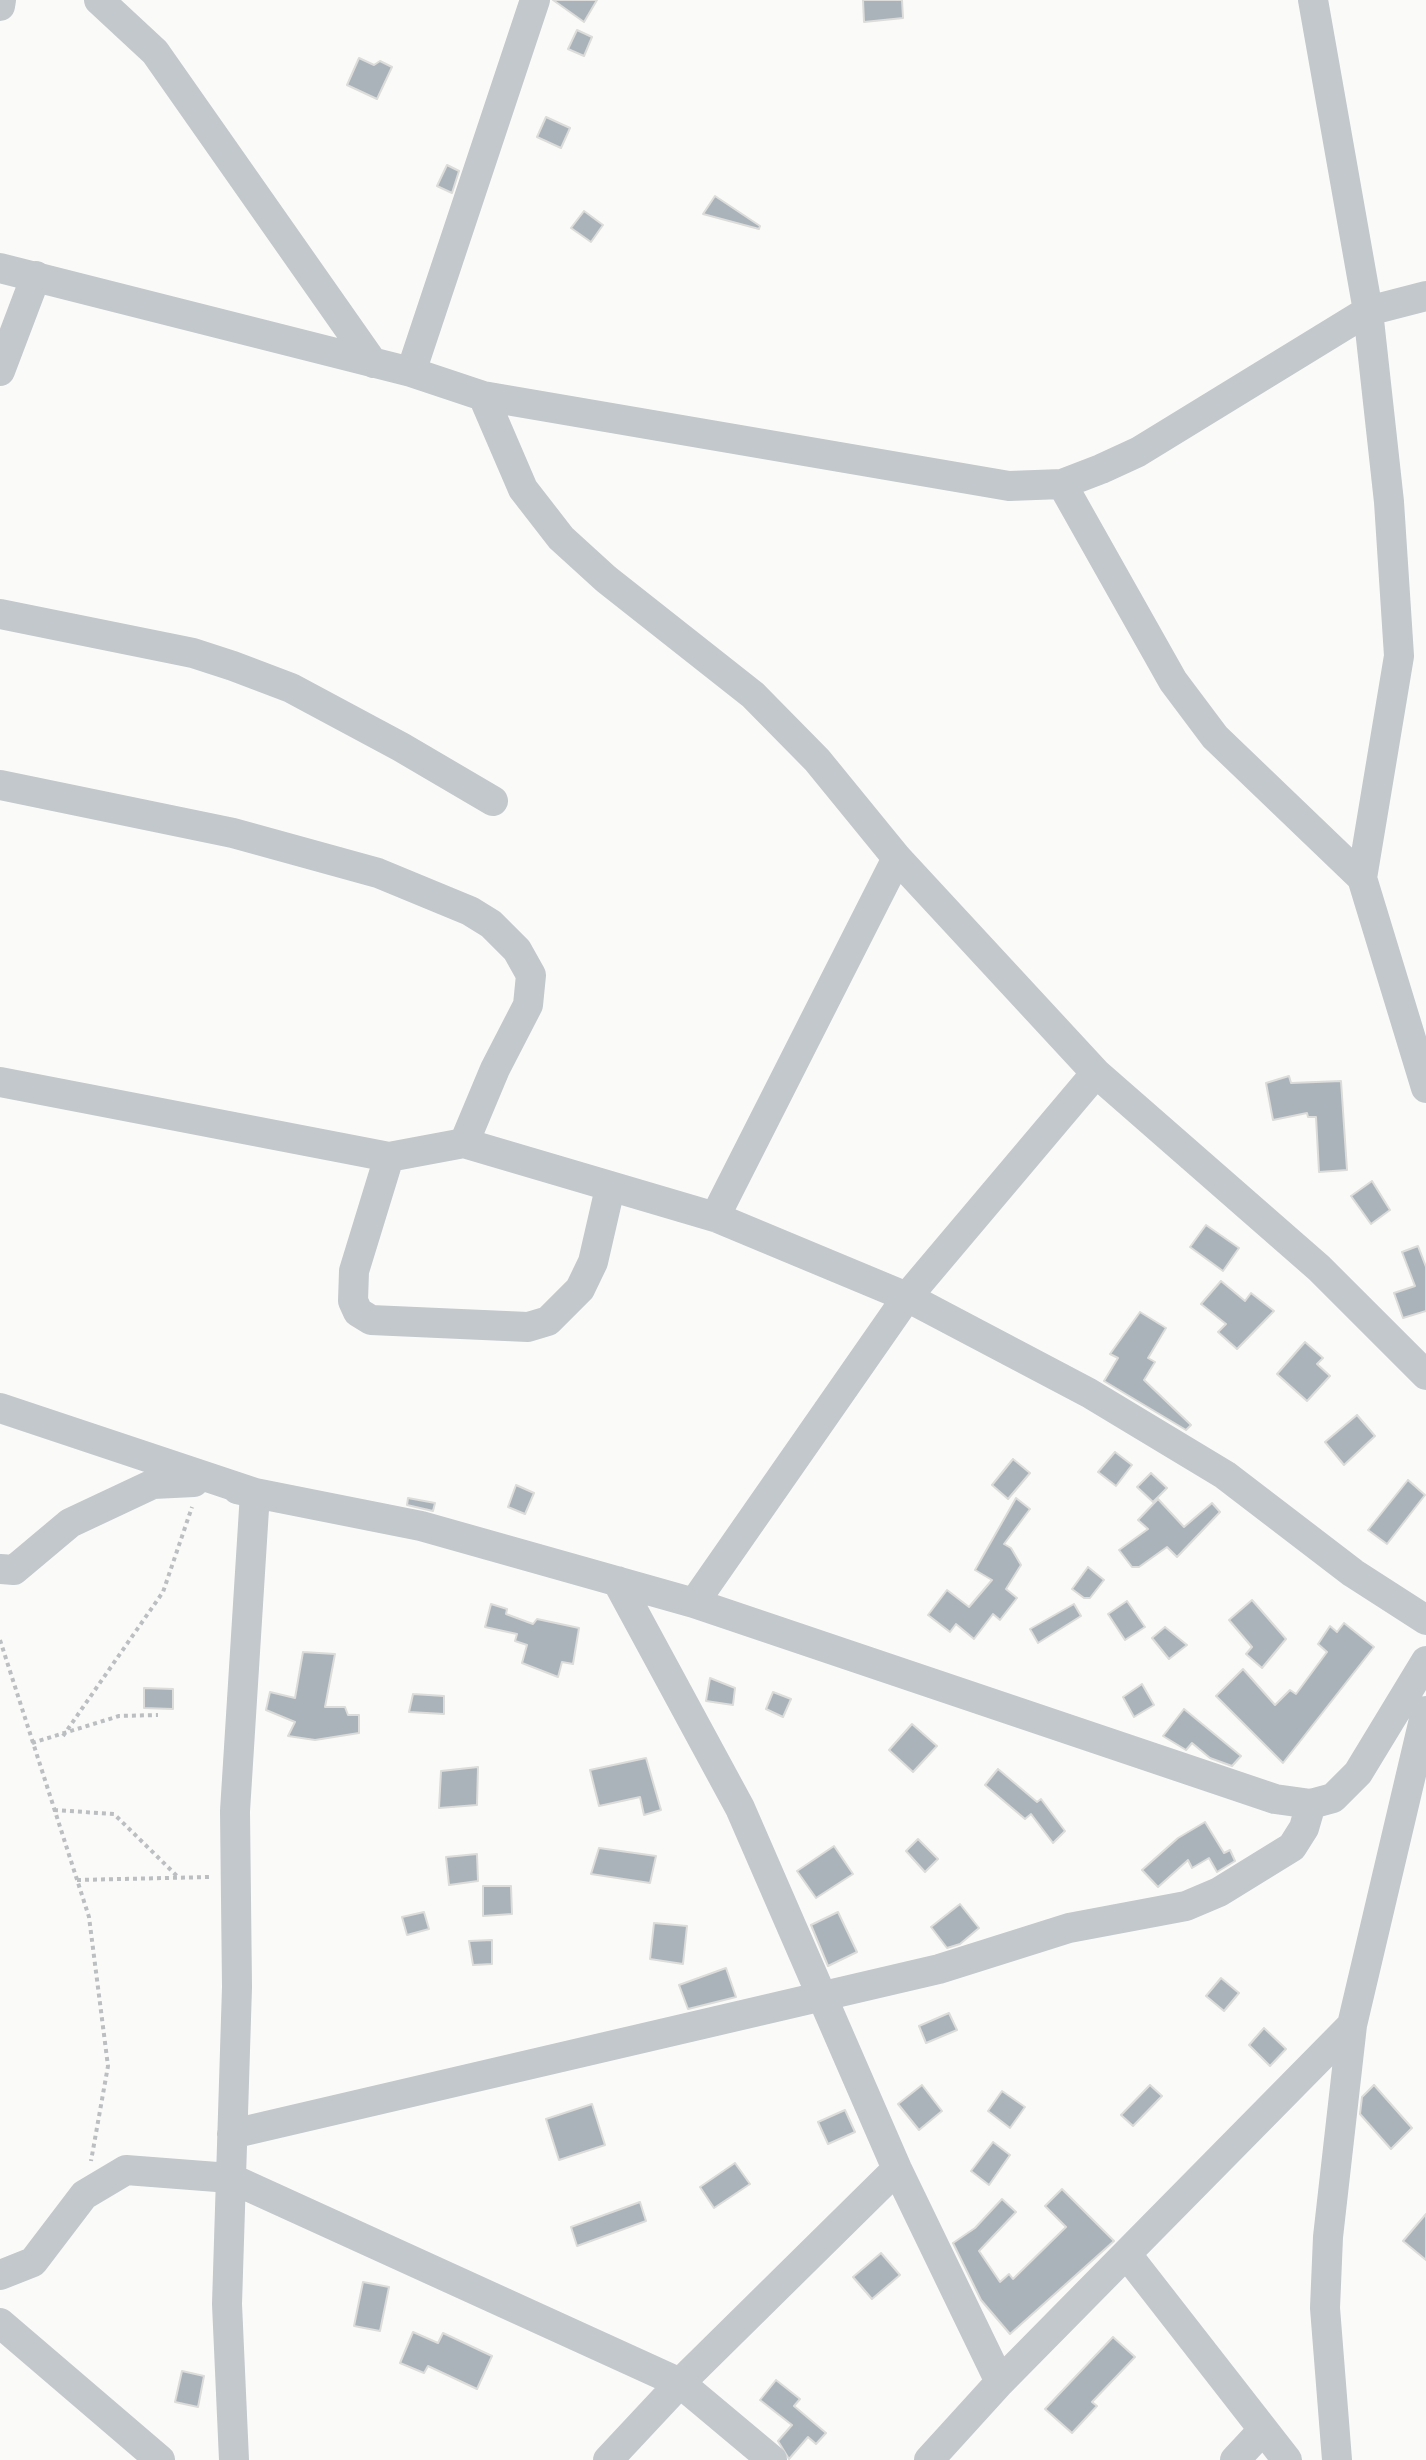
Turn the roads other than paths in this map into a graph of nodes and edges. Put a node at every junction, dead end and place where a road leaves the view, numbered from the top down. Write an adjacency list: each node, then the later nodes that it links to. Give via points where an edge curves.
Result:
1 (1, 0): 5 (street)
2 (99, 0): 10 (street, via 155,52)
3 (535, 0): 12 (street)
4 (1313, 0): 9 (street)
5 (0, 6)
6 (0, 268): 7 (street)
7 (36, 276): 10 (street); 11 (street)
8 (1426, 296): 9 (street)
9 (1368, 311): 14 (street, via 1138,452); 16 (street)
10 (373, 363): 12 (street)
11 (0, 371)
12 (411, 372): 13 (street)
13 (483, 396): 14 (street, via 1009,486); 19 (street, via 523,489 561,538 753,695 817,760)
14 (1062, 484): 20 (street, via 1173,681 1215,737)
15 (0, 614): 18 (street, via 233,666 291,688)
16 (1413, 657): 20 (street)
17 (0, 785): 24 (street, via 233,833 378,873 491,924 517,950 531,975 528,1005)
18 (493, 801)
19 (897, 858): 21 (street); 27 (street)
20 (1362, 878): 23 (street)
21 (1096, 1073): 28 (street); 29 (street, via 1319,1268)
22 (0, 1082): 25 (street)
23 (1426, 1088)
24 (464, 1143): 25 (street); 26 (street)
25 (389, 1157): 26 (street, via 352,1289 358,1312 371,1320 528,1327 548,1321 580,1289 593,1262)
26 (610, 1188): 27 (street)
27 (715, 1217): 28 (street)
28 (907, 1297): 34 (street); 35 (street, via 1089,1393 1225,1475 1353,1573)
29 (1426, 1375)
30 (0, 1408): 31 (street)
31 (255, 1493): 32 (street, via 198,1482 153,1484 70,1523 14,1570); 33 (street, via 421,1526); 41 (street, via 235,1811)
32 (0, 1569)
33 (617, 1581): 34 (street); 39 (street, via 740,1808)
34 (694, 1603): 38 (street, via 1236,1788)
35 (1426, 1620)
36 (1426, 1661): 38 (street, via 1358,1773 1333,1798)
37 (1426, 1711): 40 (street)
38 (1311, 1804): 39 (street, via 1292,1847 1186,1906 1069,1928 939,1969)
39 (824, 1996): 41 (street); 42 (street)
40 (1352, 2025): 44 (street); 57 (street, via 1325,2308)
41 (232, 2134): 43 (street)
42 (897, 2169): 47 (street); 48 (street)
43 (230, 2178): 45 (street, via 126,2170 84,2195 33,2262); 48 (street); 51 (street, via 227,2304)
44 (1128, 2256): 47 (street); 49 (street)
45 (0, 2275)
46 (0, 2323): 50 (street)
47 (1000, 2382): 54 (street)
48 (680, 2383): 52 (street); 53 (street)
49 (1262, 2431): 55 (street); 56 (street)
50 (160, 2460)
51 (234, 2460)
52 (608, 2460)
53 (772, 2460)
54 (929, 2460)
55 (1235, 2460)
56 (1287, 2460)
57 (1337, 2460)

